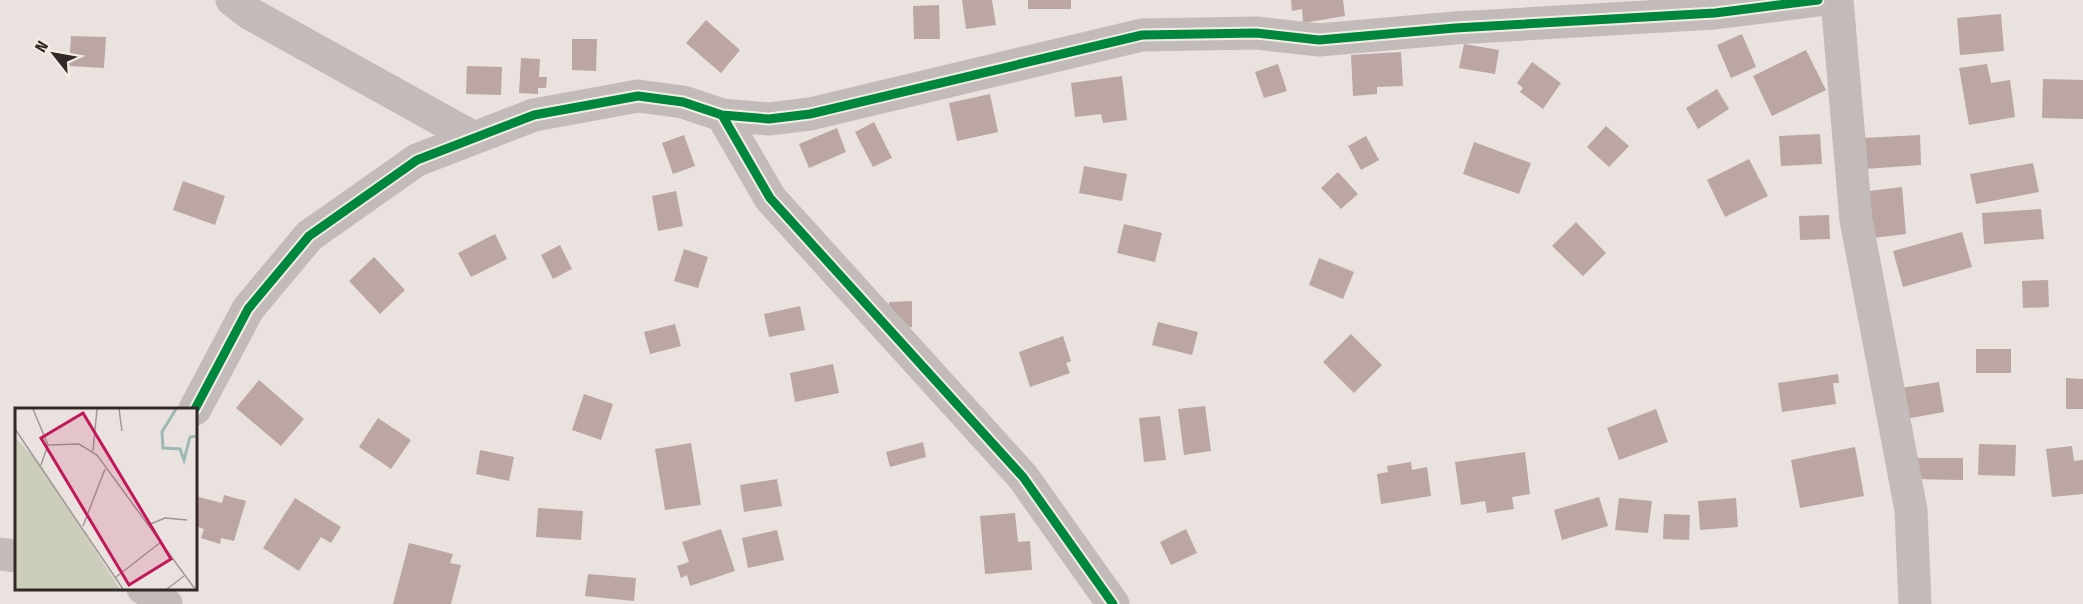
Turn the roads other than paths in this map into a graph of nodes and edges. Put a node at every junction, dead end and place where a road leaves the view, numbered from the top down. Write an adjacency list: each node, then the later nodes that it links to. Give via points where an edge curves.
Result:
1 (232, 0): 6 (street)
2 (1818, 0): 4 (street, via 1715,13)
3 (1837, 0): 13 (street, via 1856,220 1911,510)
4 (1578, 10): 5 (street, via 1455,28 1318,40 1256,33 1142,34 810,114 769,119)
5 (722, 115): 6 (street, via 682,102 638,96 534,115); 12 (street, via 770,198 1023,477)
6 (474, 138): 7 (street, via 417,160 309,236 248,309)
7 (196, 408)
8 (0, 554): 9 (street)
9 (15, 556)
10 (144, 589): 11 (street)
11 (166, 604)
12 (1113, 604)
13 (1915, 604)

